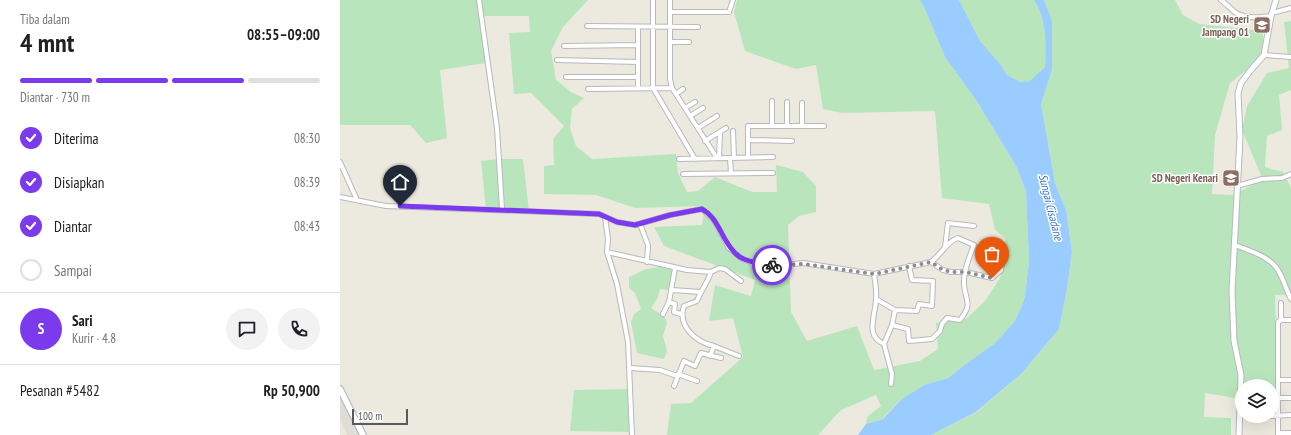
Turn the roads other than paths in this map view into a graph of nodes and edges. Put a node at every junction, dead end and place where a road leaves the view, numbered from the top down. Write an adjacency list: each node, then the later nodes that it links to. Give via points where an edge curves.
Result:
1 (479, 0): 65 (street, via 497,128)
2 (653, 0): 13 (street)
3 (670, 0): 9 (street)
4 (733, 0): 9 (street, via 729,12)
5 (1221, 0): 7 (street)
6 (1276, 0): 10 (street)
7 (1226, 2): 10 (street, via 1238,14 1251,18)
8 (1291, 8): 10 (street)
9 (670, 12): 14 (street)
10 (1271, 14): 20 (street)
11 (587, 26): 12 (street)
12 (638, 27): 13 (street); 18 (street)
13 (653, 27): 14 (street); 27 (street)
14 (670, 28): 15 (street); 16 (street)
15 (698, 28)
16 (670, 42): 17 (street); 28 (street)
17 (689, 42)
18 (638, 45): 19 (street); 23 (street)
19 (564, 46)
20 (1264, 55): 21 (street); 62 (street, via 1241,83 1238,92 1240,137)
21 (1291, 57)
22 (557, 60): 23 (street)
23 (638, 62): 25 (street)
24 (566, 76): 25 (street)
25 (638, 77): 26 (street)
26 (638, 88): 27 (street); 29 (street)
27 (653, 88): 28 (street); 56 (street)
28 (672, 88): 31 (street)
29 (588, 89)
30 (683, 89): 31 (street)
31 (676, 94): 36 (street)
32 (772, 101): 40 (street)
33 (695, 102): 36 (street)
34 (787, 102): 41 (street)
35 (802, 103): 42 (street)
36 (685, 108): 38 (street)
37 (703, 108): 38 (street)
38 (690, 116): 44 (street)
39 (717, 116): 44 (street)
40 (772, 126): 41 (street); 48 (street, via 748,126)
41 (787, 126): 42 (street)
42 (802, 126): 43 (street)
43 (824, 126)
44 (698, 128): 49 (street)
45 (726, 128): 47 (street)
46 (733, 131): 54 (street)
47 (720, 132): 49 (street); 53 (street)
48 (748, 140): 50 (street); 51 (street)
49 (706, 141): 53 (street)
50 (792, 141)
51 (748, 157): 52 (street); 54 (street)
52 (773, 157)
53 (718, 158): 54 (street); 56 (street)
54 (732, 158): 59 (street)
55 (679, 159): 56 (street)
56 (695, 159)
57 (340, 162): 64 (street)
58 (773, 172): 59 (street)
59 (731, 173): 60 (street)
60 (683, 174)
61 (1291, 174): 62 (street)
62 (1237, 186): 69 (street)
63 (340, 197): 64 (street)
64 (357, 200): 65 (street, via 386,206)
65 (502, 209): 66 (street, via 599,214)
66 (606, 217): 67 (street, via 626,224); 71 (street)
67 (640, 224): 73 (street, via 648,245); 79 (street, via 702,209 714,220 729,248 749,262 774,266 804,264)
68 (974, 226): 70 (street, via 948,223)
69 (1235, 245): 84 (street, via 1272,263 1278,270); 100 (street, via 1232,291 1234,341)
70 (945, 248): 74 (street); 78 (street, via 952,240 958,238 974,245)
71 (607, 252): 73 (street); 98 (street, via 617,284)
72 (1003, 257): 78 (street, via 1001,270 992,278)
73 (647, 262): 76 (street)
74 (931, 262): 75 (street); 78 (street, via 943,270)
75 (909, 266): 79 (street); 87 (street, via 912,280 933,281 932,306 919,304 917,311)
76 (675, 268): 77 (street); 81 (street)
77 (711, 272): 80 (street, via 719,268 725,269); 82 (street)
78 (966, 272): 92 (street, via 964,285 969,304 960,320 947,318 932,339 909,341 908,328)
79 (874, 274): 83 (street)
80 (741, 281)
81 (672, 290): 82 (street); 85 (street)
82 (701, 292): 89 (street, via 698,301 684,306)
83 (876, 299): 87 (street); 93 (street, via 872,326 874,335)
84 (1291, 299)
85 (669, 302): 88 (street); 89 (street, via 675,304 674,312)
86 (1281, 303): 90 (street)
87 (895, 310): 92 (street)
88 (663, 314)
89 (681, 314): 94 (street, via 690,333 706,344)
90 (1282, 320): 91 (street); 101 (street, via 1278,322)
91 (1291, 320)
92 (892, 325): 93 (street)
93 (884, 344): 105 (street, via 892,374)
94 (714, 346): 95 (street); 96 (street)
95 (710, 356): 97 (street); 99 (street, via 701,353 695,366 684,362)
96 (739, 356)
97 (721, 358)
98 (630, 368): 99 (street, via 660,370); 117 (street)
99 (678, 375): 104 (street); 106 (street)
100 (1241, 379)
101 (1278, 379)
102 (1279, 380): 103 (street)
103 (1291, 380)
104 (697, 381)
105 (891, 384)
106 (674, 386)
107 (340, 389): 116 (main road)
108 (1279, 398): 109 (street)
109 (1291, 398)
110 (1279, 415): 111 (street)
111 (1291, 415)
112 (1240, 423): 118 (street)
113 (1278, 423): 115 (street)
114 (1291, 433): 115 (street)
115 (1278, 434)
116 (363, 435)
117 (632, 435)
118 (1239, 435)

